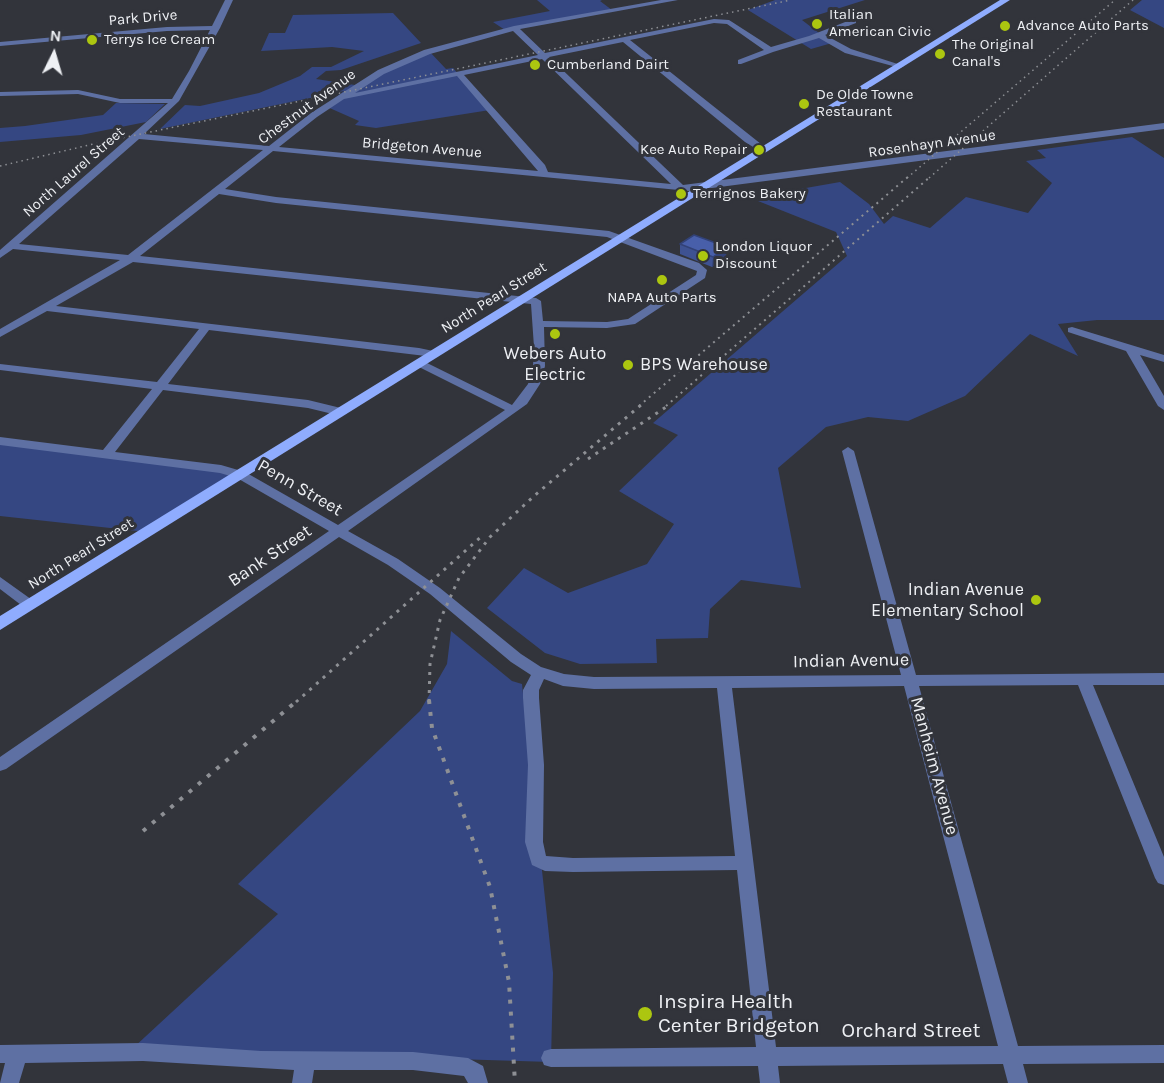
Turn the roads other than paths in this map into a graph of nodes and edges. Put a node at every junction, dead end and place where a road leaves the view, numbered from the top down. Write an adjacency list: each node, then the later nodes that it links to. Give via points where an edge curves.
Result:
1 (229, 0): 5 (street, North Laurel Street)
2 (674, 0): 6 (street, Chestnut Avenue)
3 (1006, 0): 13 (main road, North Pearl Street)
4 (852, 21): 7 (street)
5 (216, 28): 9 (street, Park Drive); 17 (street, North Laurel Street)
6 (514, 28): 11 (street); 16 (street, Chestnut Avenue, via 399,63)
7 (819, 35): 10 (street); 13 (street, via 848,51)
8 (624, 39): 10 (street, via 722,21); 11 (street); 21 (street)
9 (0, 44)
10 (770, 50): 12 (street)
11 (544, 56): 14 (street); 23 (street)
12 (741, 62)
13 (900, 66): 21 (main road, North Pearl Street)
14 (459, 74): 16 (street); 22 (street, via 542,167)
15 (0, 94): 17 (street, via 78,92 120,101)
16 (337, 99): 20 (street, Chestnut Avenue)
17 (175, 101): 19 (street, North Laurel Street)
18 (1164, 126): 24 (street, Rosenhayn Avenue)
19 (138, 136): 20 (street, Bridgeton Avenue); 27 (street, North Laurel Street)
20 (272, 149): 22 (street, Bridgeton Avenue); 25 (street, Chestnut Avenue)
21 (763, 150): 24 (main road, North Pearl Street)
22 (544, 175): 23 (street, Bridgeton Avenue)
23 (681, 188): 24 (street, Bridgeton Avenue)
24 (703, 188): 26 (main road, North Pearl Street)
25 (218, 191): 26 (street); 29 (street, Chestnut Avenue)
26 (622, 238): 30 (main road, North Pearl Street); 32 (street, via 695,265 702,270 701,276 631,322)
27 (11, 246): 28 (street, North Laurel Street); 29 (street)
28 (0, 255)
29 (130, 259): 30 (street); 31 (street, Chestnut Avenue)
30 (522, 299): 32 (street, Bank Street, via 536,300); 37 (main road, North Pearl Street)
31 (47, 308): 33 (street); 35 (street, Chestnut Avenue)
32 (538, 324): 43 (street, Bank Street, via 537,376 529,394)
33 (206, 327): 37 (street); 41 (street)
34 (1072, 330): 36 (street)
35 (0, 334)
36 (1130, 348): 38 (street); 42 (street)
37 (434, 354): 39 (main road, North Pearl Street)
38 (1164, 359)
39 (419, 363): 43 (street); 44 (main road, North Pearl Street)
40 (0, 367): 41 (street)
41 (160, 386): 44 (street, via 324,406); 47 (street)
42 (1164, 406)
43 (513, 410): 49 (street, Bank Street)
44 (341, 412): 48 (main road, North Pearl Street)
45 (0, 441): 47 (street, Penn Street)
46 (848, 450): 56 (street, Manheim Avenue)
47 (106, 455): 48 (street, Penn Street, via 221,469)
48 (241, 475): 49 (street, Penn Street); 51 (main road, North Pearl Street)
49 (339, 531): 53 (street, Penn Street, via 435,591); 58 (street, Bank Street)
50 (0, 582): 51 (street)
51 (30, 605): 52 (main road, North Pearl Street)
52 (0, 624)
53 (540, 673): 57 (street, Indian Avenue, via 577,682); 59 (street, via 531,698 536,754 534,842 541,863)
54 (1083, 678): 55 (street, Indian Avenue); 56 (street, Indian Avenue); 60 (street)
55 (1164, 679)
56 (910, 680): 57 (street, Indian Avenue); 63 (street, Manheim Avenue)
57 (724, 682): 59 (street)
58 (0, 765)
59 (744, 863): 64 (street)
60 (1164, 879)
61 (9, 1054): 66 (street, via 143,1052); 68 (street)
62 (1164, 1054): 63 (street, Orchard Street)
63 (1010, 1055): 64 (street, Orchard Street); 71 (street, Manheim Avenue)
64 (766, 1056): 65 (street, Orchard Street); 70 (street)
65 (551, 1058)
66 (306, 1060): 67 (street, via 457,1065 468,1067); 69 (street)
67 (476, 1077)
68 (9, 1083)
69 (302, 1083)
70 (770, 1083)
71 (1018, 1083)

